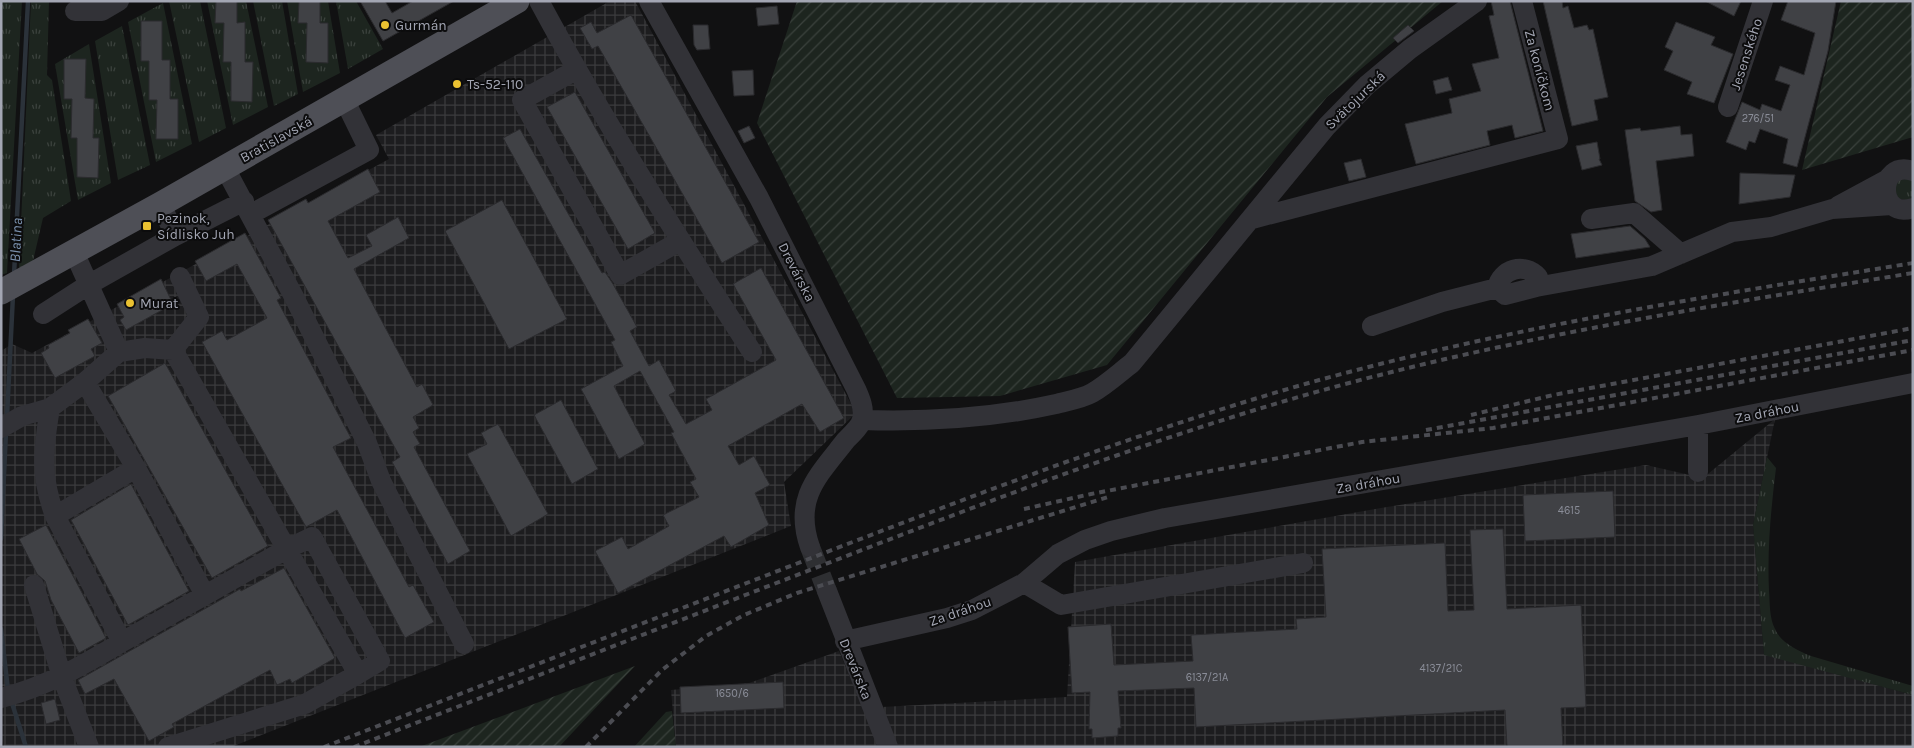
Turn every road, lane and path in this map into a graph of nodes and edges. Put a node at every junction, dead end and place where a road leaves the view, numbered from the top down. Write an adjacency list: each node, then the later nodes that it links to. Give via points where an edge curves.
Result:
1 (119, 1): 8 (street, via 102,11)
2 (517, 1): 10 (main road, Bratislavská)
3 (539, 1): 9 (street)
4 (649, 1): 36 (street, Drevárska, via 768,215 856,389 862,405)
5 (1477, 1): 20 (street, Svätojurská, via 1410,49 1367,85 1327,126)
6 (1522, 1): 20 (street, Za koníčkom, via 1558,139)
7 (1763, 1): 11 (street, Jesenského)
8 (75, 11)
9 (576, 70): 22 (street); 22 (street, via 522,100 620,275)
10 (345, 101): 12 (main road, Bratislavská); 16 (street, via 369,150)
11 (1728, 107)
12 (225, 168): 15 (main road, Bratislavská); 16 (street)
13 (1913, 171): 14 (street, via 1900,170)
14 (1888, 179): 17 (street, via 1886,197); 18 (street)
15 (161, 204): 21 (street); 23 (main road, Bratislavská)
16 (248, 208): 21 (street); 51 (street)
17 (1907, 208): 18 (street)
18 (1832, 210): 24 (street, via 1771,227 1732,232)
19 (1591, 219): 24 (street, via 1634,213)
20 (1252, 220): 36 (street, Svätojurská, via 1132,363 1091,394 1019,412 935,419)
21 (175, 236): 26 (street)
22 (680, 241): 32 (street)
23 (74, 252): 26 (street); 27 (main road, Bratislavská)
24 (1681, 254): 29 (street, via 1652,266 1536,287 1538,277 1533,272 1525,268 1509,270 1499,278 1497,288 1442,302)
25 (180, 277): 30 (street, via 199,318)
26 (88, 285): 28 (street); 31 (street)
27 (1, 292)
28 (43, 314)
29 (1372, 326)
30 (173, 350): 31 (street, via 145,348); 43 (street)
31 (119, 352): 33 (street)
32 (752, 352)
33 (85, 382): 35 (street); 39 (street)
34 (1913, 383): 37 (street, Za dráhou)
35 (50, 408): 38 (street, via 22,416); 41 (street, via 43,474)
36 (862, 420): 42 (street, via 807,493 805,532)
37 (1698, 425): 40 (street); 45 (street, Za dráhou, via 1165,518 1085,540 1058,554)
38 (1, 428)
39 (136, 468): 41 (street); 48 (street)
40 (1698, 472)
41 (55, 516): 50 (street)
42 (810, 546)
43 (285, 550): 48 (street); 52 (street); 52 (street, via 312,537 380,661)
44 (1303, 563): 45 (street, via 1061,605)
45 (1024, 583): 49 (street, Za dráhou, via 972,610)
46 (34, 585): 53 (street)
47 (827, 591): 49 (street, Drevárska)
48 (205, 595): 50 (street)
49 (845, 641): 57 (street, Drevárska)
50 (122, 642): 53 (street)
51 (464, 644)
52 (358, 674): 56 (street, via 305,704)
53 (62, 677): 54 (street, via 27,692); 55 (street)
54 (1, 698)
55 (89, 747)
56 (168, 747)
57 (888, 747)

